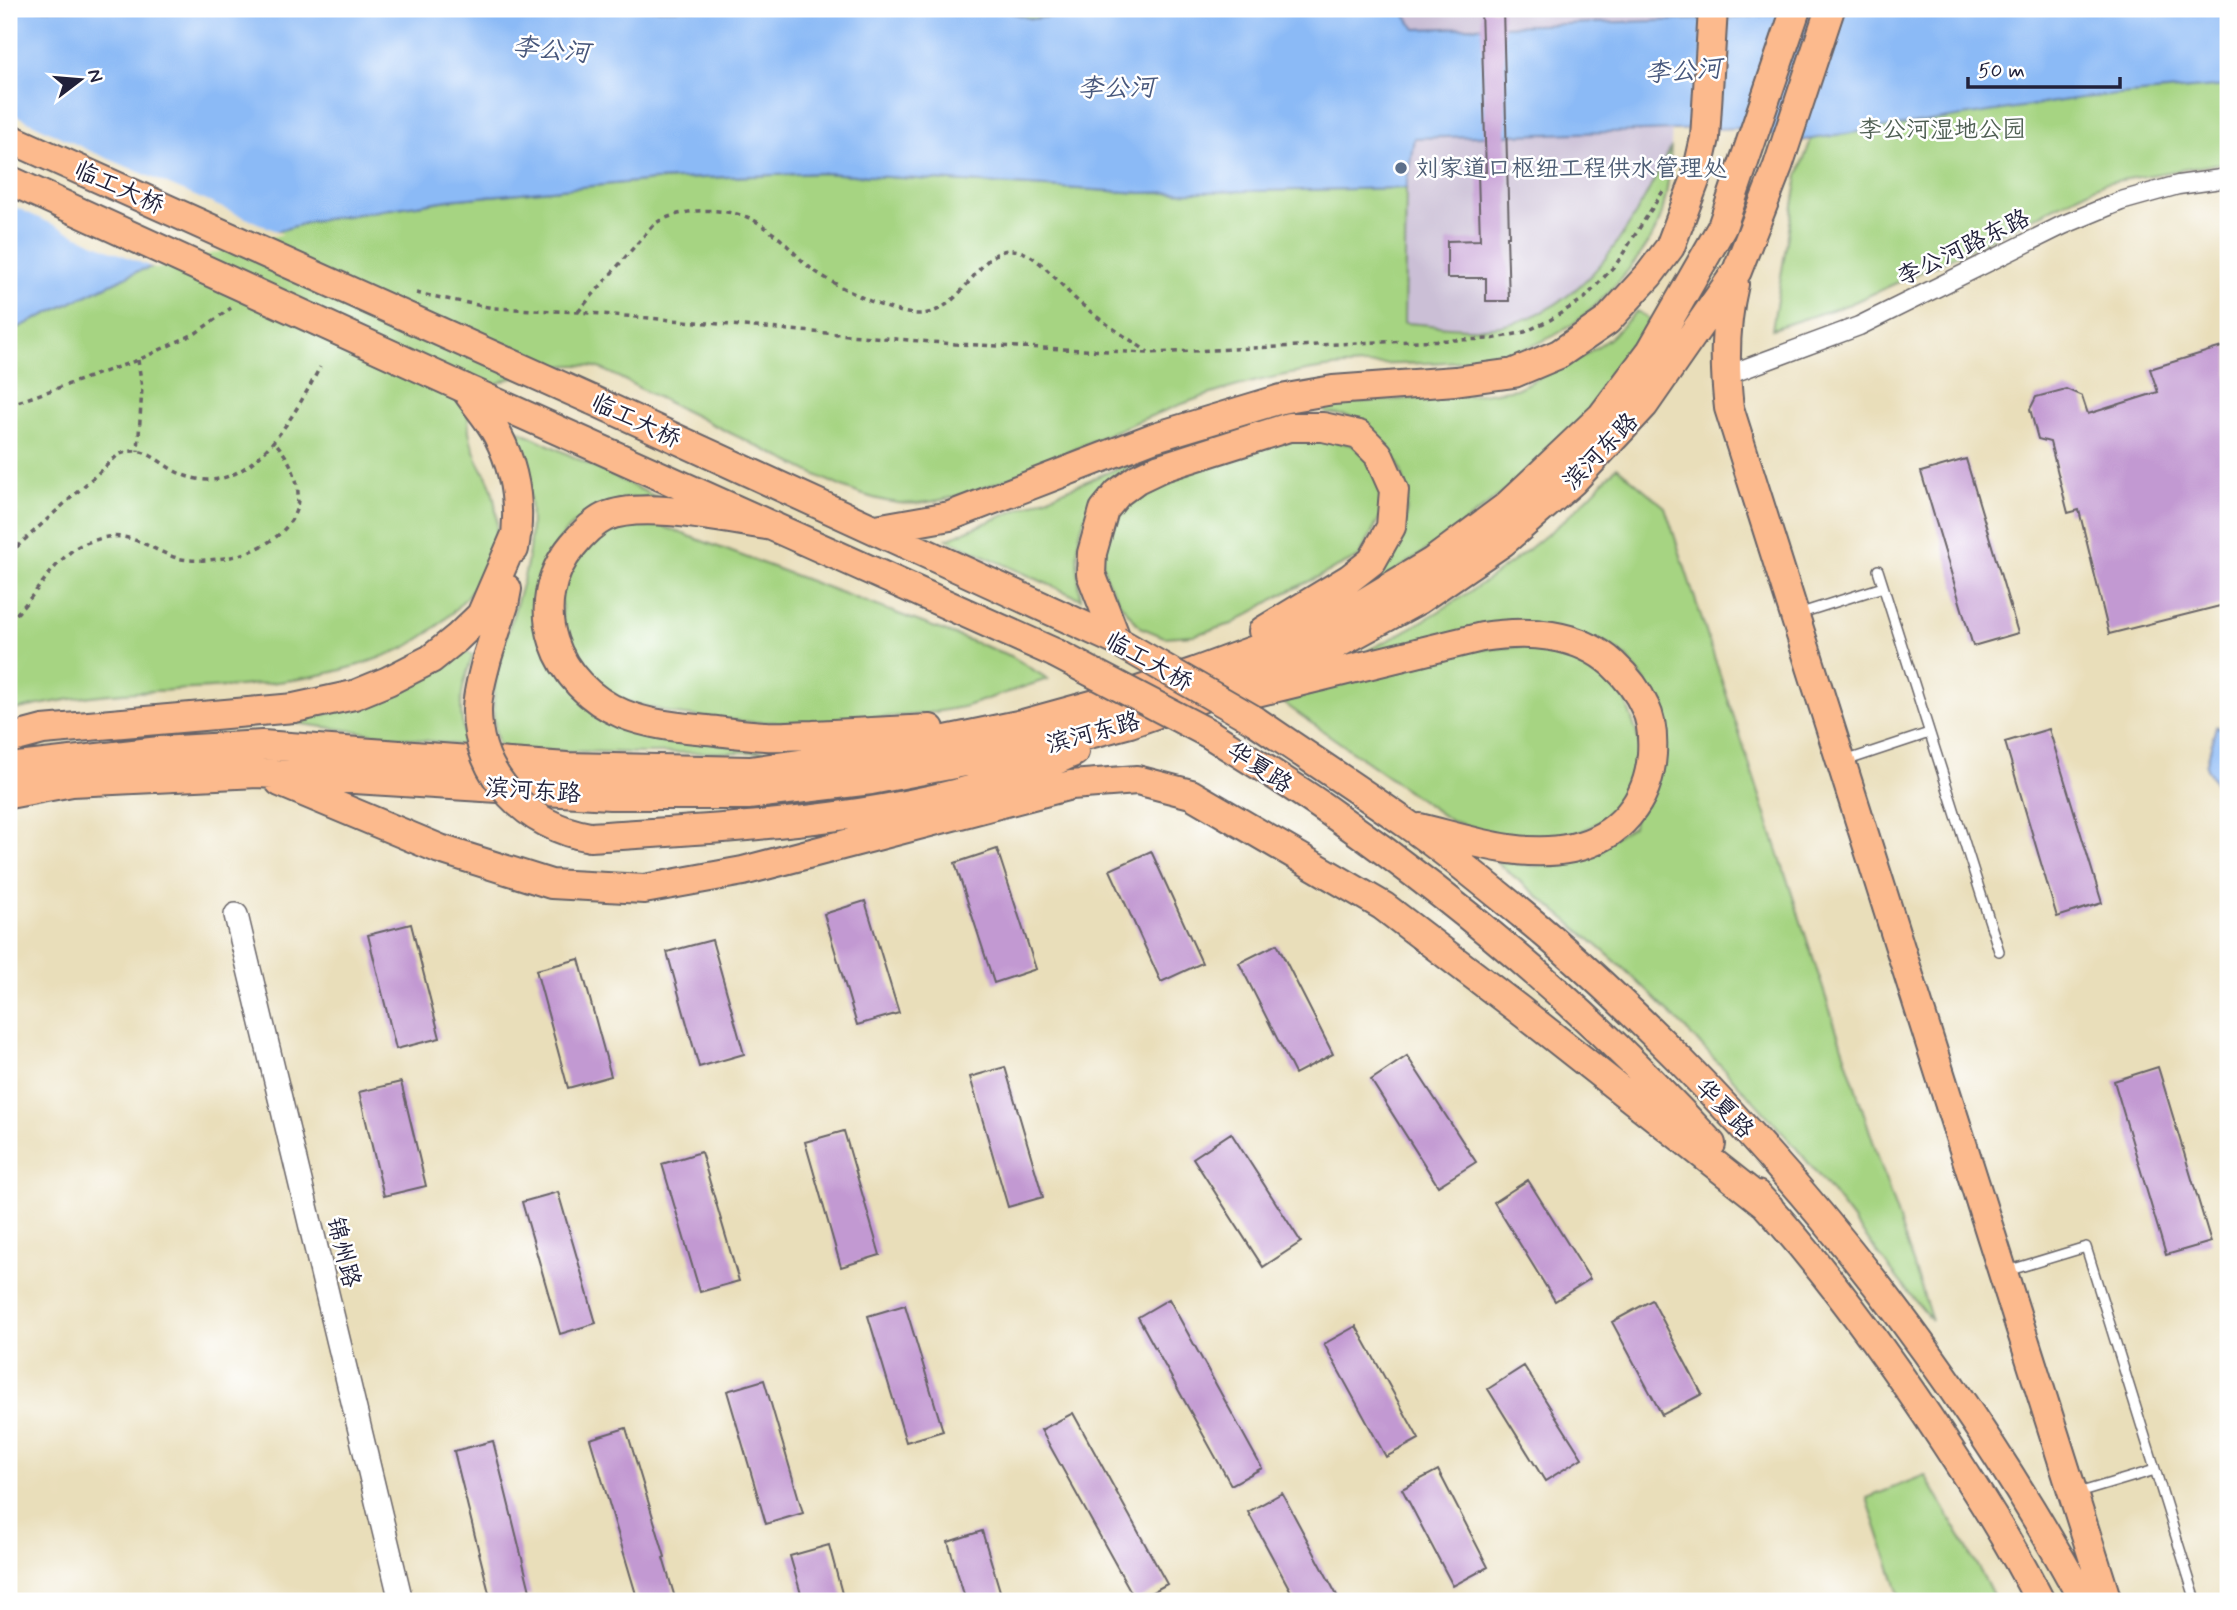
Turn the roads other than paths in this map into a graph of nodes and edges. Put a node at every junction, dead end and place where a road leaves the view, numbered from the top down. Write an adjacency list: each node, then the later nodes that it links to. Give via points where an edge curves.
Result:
1 (1713, 9): 11 (main road, via 1705,138 1671,247 1607,321 1559,354 1514,373 1281,398 1156,437 950,516)
2 (1796, 9): 17 (main road, 滨河东路, via 1722,227 1651,351 1602,416 1506,507 1432,562 1354,608)
3 (1830, 9): 7 (main road, 滨河东路, via 1778,166)
4 (9, 138): 11 (main road, 临工大桥, bridge)
5 (2228, 178): 8 (street, 李公河路东路, via 2121,201 1859,326)
6 (9, 180): 9 (main road, 临工大桥, bridge)
7 (1737, 271): 8 (main road, via 1727,313); 18 (main road, 滨河东路, via 1644,405 1572,482 1503,542 1418,600 1339,643)
8 (1725, 376): 15 (main road, via 1728,408)
9 (464, 388): 10 (main road, 临工大桥); 12 (main road, via 497,434 511,468)
10 (773, 526): 21 (main road, via 653,510 628,510 604,518 582,534 552,582 548,611 553,644 569,672 592,698 658,725 766,736); 22 (main road, 临工大桥, bridge, via 1055,653)
11 (876, 529): 16 (main road, 临工大桥)
12 (517, 532): 20 (main road, bridge, via 504,606 477,696 480,741 498,781 523,809 572,834 590,837 752,826 873,811 1025,773); 24 (main road, via 481,615 431,659 377,686 294,708 43,730)
13 (1878, 570): 14 (lane)
14 (1883, 587): 15 (lane); 23 (lane)
15 (1793, 616): 25 (main road)
16 (1117, 641): 17 (main road, via 1091,574 1091,552 1104,510 1118,493 1160,468 1289,427 1323,426 1359,435 1378,454 1394,490 1391,527 1372,561); 19 (main road, 临工大桥, bridge)
17 (1195, 672): 21 (main road, 滨河东路)
18 (1182, 706): 20 (main road, 滨河东路); 29 (main road, via 1287,686 1482,637 1532,632 1570,641 1612,663 1646,709 1653,736 1646,787 1634,810 1593,841 1542,852 1510,850)
19 (1254, 720): 29 (main road, 华夏路)
20 (1130, 723): 27 (main road, 滨河东路, via 872,780 748,795 610,795)
21 (1023, 724): 26 (main road, 滨河东路, via 893,751 750,771 567,767 262,746 160,751)
22 (1208, 733): 32 (main road, 华夏路, via 1332,813 1450,901 1563,996 1670,1098)
23 (1929, 733): 25 (lane); 31 (lane)
24 (9, 739)
25 (1840, 762): 33 (main road)
26 (9, 768)
27 (258, 773): 28 (main road, 滨河东路, via 72,782); 32 (main road, via 440,849 551,884 644,889 743,871 1071,785 1137,780 1192,794 1383,906)
28 (9, 794)
29 (1409, 826): 38 (main road, 华夏路, via 1525,917 1635,1015 1766,1151 1836,1232 1926,1349 2008,1471)
30 (236, 915): 36 (street, 锦州路)
31 (1999, 951)
32 (1769, 1207): 37 (main road, 华夏路, via 1844,1299 1913,1395)
33 (2002, 1273): 34 (lane, via 2086,1247); 35 (main road)
34 (2155, 1470): 35 (lane); 40 (lane)
35 (2073, 1495): 39 (main road)
36 (401, 1601)
37 (2040, 1601)
38 (2084, 1601)
39 (2108, 1601)
40 (2196, 1601)

